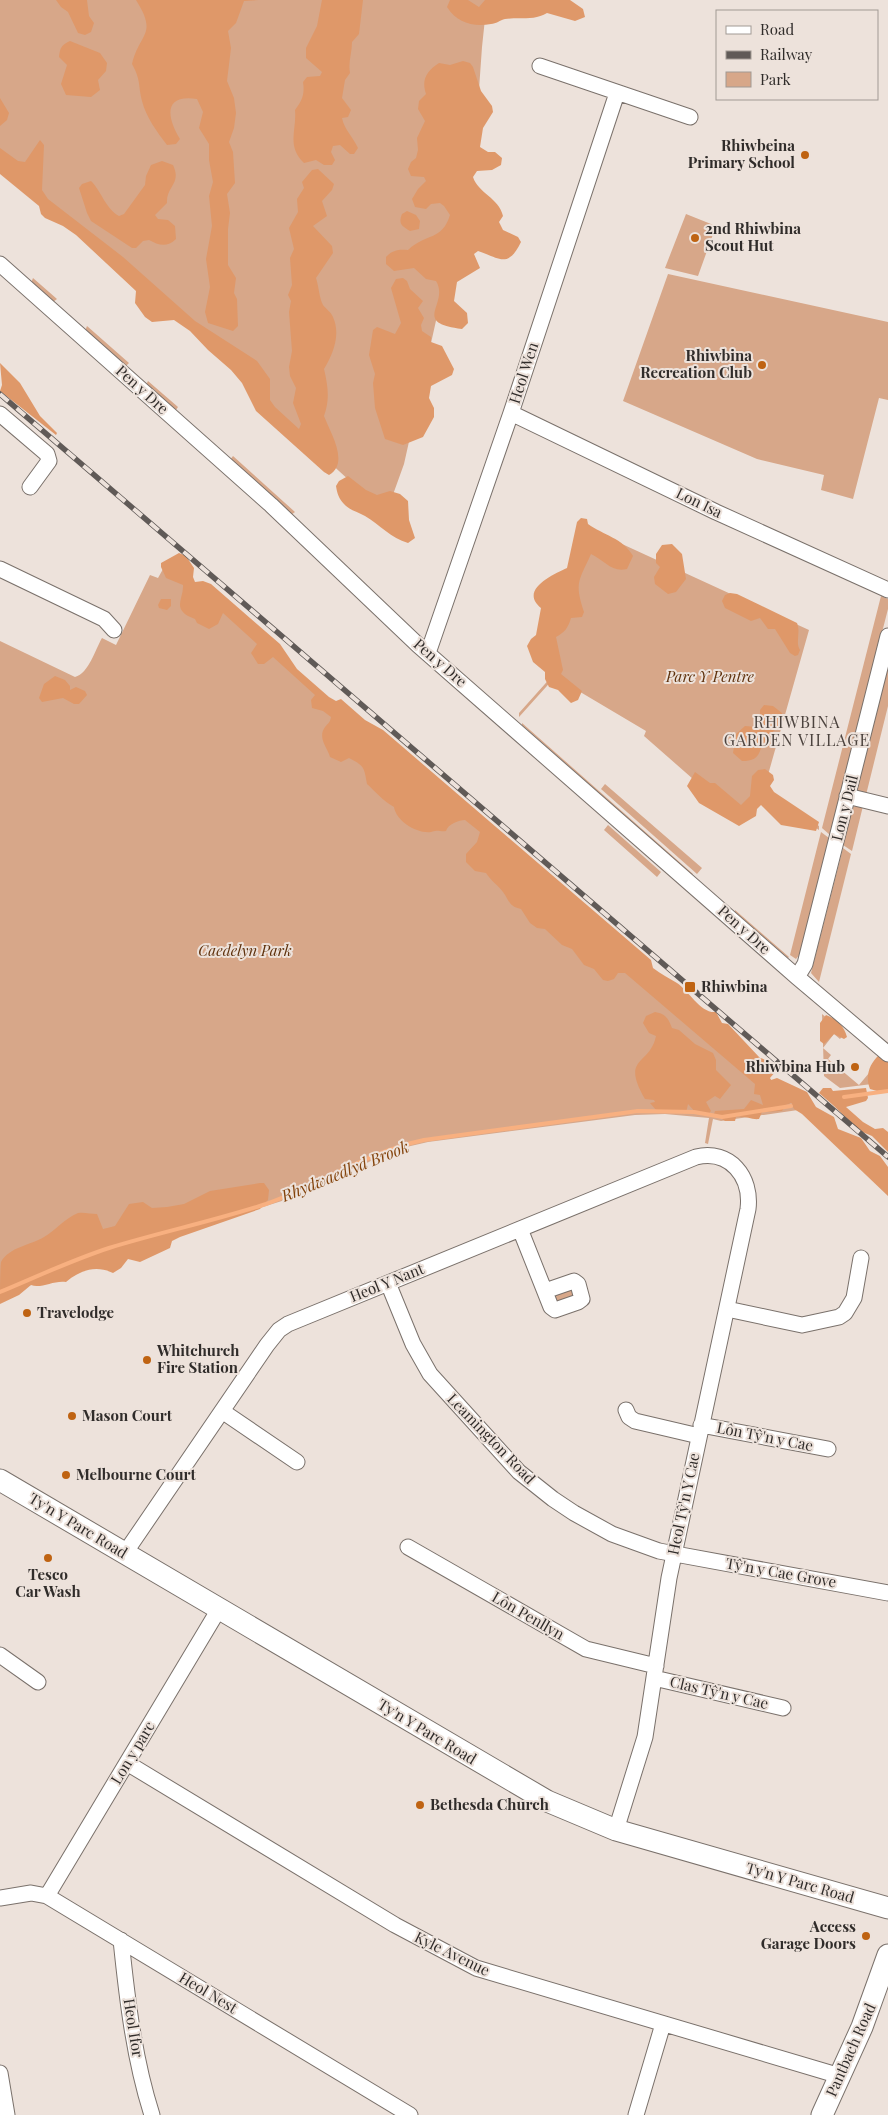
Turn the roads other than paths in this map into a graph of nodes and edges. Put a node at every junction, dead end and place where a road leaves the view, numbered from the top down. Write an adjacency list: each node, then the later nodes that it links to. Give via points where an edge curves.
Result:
1 (540, 66): 2 (street)
2 (617, 93): 3 (street); 5 (street, Heol Wen)
3 (690, 116)
4 (0, 264): 12 (street, Pen y Dre, via 249,486)
5 (511, 413): 9 (street, Lon Isa); 12 (street, Heol Wen)
6 (0, 414): 7 (street, via 47,454 49,461)
7 (30, 487)
8 (0, 569): 10 (street, via 104,619)
9 (888, 590)
10 (114, 630)
11 (888, 636): 13 (street, Lon y Dail)
12 (428, 653): 15 (street, Pen y Dre)
13 (847, 796): 14 (street); 15 (street, Lon y Dail, via 805,964)
14 (888, 806)
15 (797, 977): 16 (street, Pen y Dre)
16 (888, 1054)
17 (744, 1178): 18 (street, Heol Y Nant, via 728,1161 704,1155); 22 (street, Heol Tŷ'n Y Cae, via 748,1209)
18 (520, 1229): 20 (street, Heol Y Nant); 21 (street)
19 (861, 1258): 22 (street, via 854,1298 839,1317 802,1325)
20 (388, 1283): 24 (street, Heol Y Nant, via 279,1330); 31 (street, Leamington Road, via 413,1344 430,1374 519,1472 553,1499 593,1524 649,1548)
21 (545, 1291)
22 (727, 1309): 25 (street, Heol Tŷ'n Y Cae)
23 (626, 1410): 25 (street, Lôn Tŷ'n y Cae, via 635,1421)
24 (222, 1411): 27 (street); 30 (street, Heol Y Nant)
25 (700, 1431): 26 (street, Lôn Tŷ'n y Cae); 31 (street, Heol Tŷ'n Y Cae)
26 (828, 1449)
27 (297, 1462)
28 (0, 1480): 30 (street, Ty'n Y Parc Road)
29 (408, 1547): 35 (street, Lôn Penllyn, via 586,1649)
30 (124, 1553): 33 (street, Ty'n Y Parc Road)
31 (674, 1554): 32 (street, Tŷ'n y Cae Grove); 35 (street, Heol Tŷ'n Y Cae)
32 (888, 1593)
33 (219, 1609): 38 (street, Lon y parc); 39 (street, Ty'n Y Parc Road, via 515,1783 568,1811)
34 (0, 1655): 36 (street)
35 (655, 1672): 37 (street, Clas Tŷ'n y Cae); 39 (street, Heol Tŷ'n Y Cae, via 644,1742)
36 (38, 1682)
37 (783, 1708)
38 (127, 1763): 40 (street, Lon y parc); 45 (street, Kyle Avenue, via 395,1925 476,1968)
39 (616, 1830): 42 (street, Ty'n Y Parc Road)
40 (47, 1896): 41 (street, Heol Nest, via 31,1893); 43 (street, Heol Nest)
41 (0, 1898)
42 (888, 1908)
43 (121, 1940): 49 (street, Heol Ifor, via 140,2067); 50 (street, Heol Nest)
44 (888, 1955): 47 (street, Pantbach Road, via 872,2003)
45 (663, 2024): 47 (street, Kyle Avenue); 51 (street)
46 (0, 2073): 48 (street)
47 (840, 2076): 52 (street, Pantbach Road)
48 (7, 2115)
49 (152, 2115)
50 (410, 2115)
51 (636, 2115)
52 (822, 2115)

